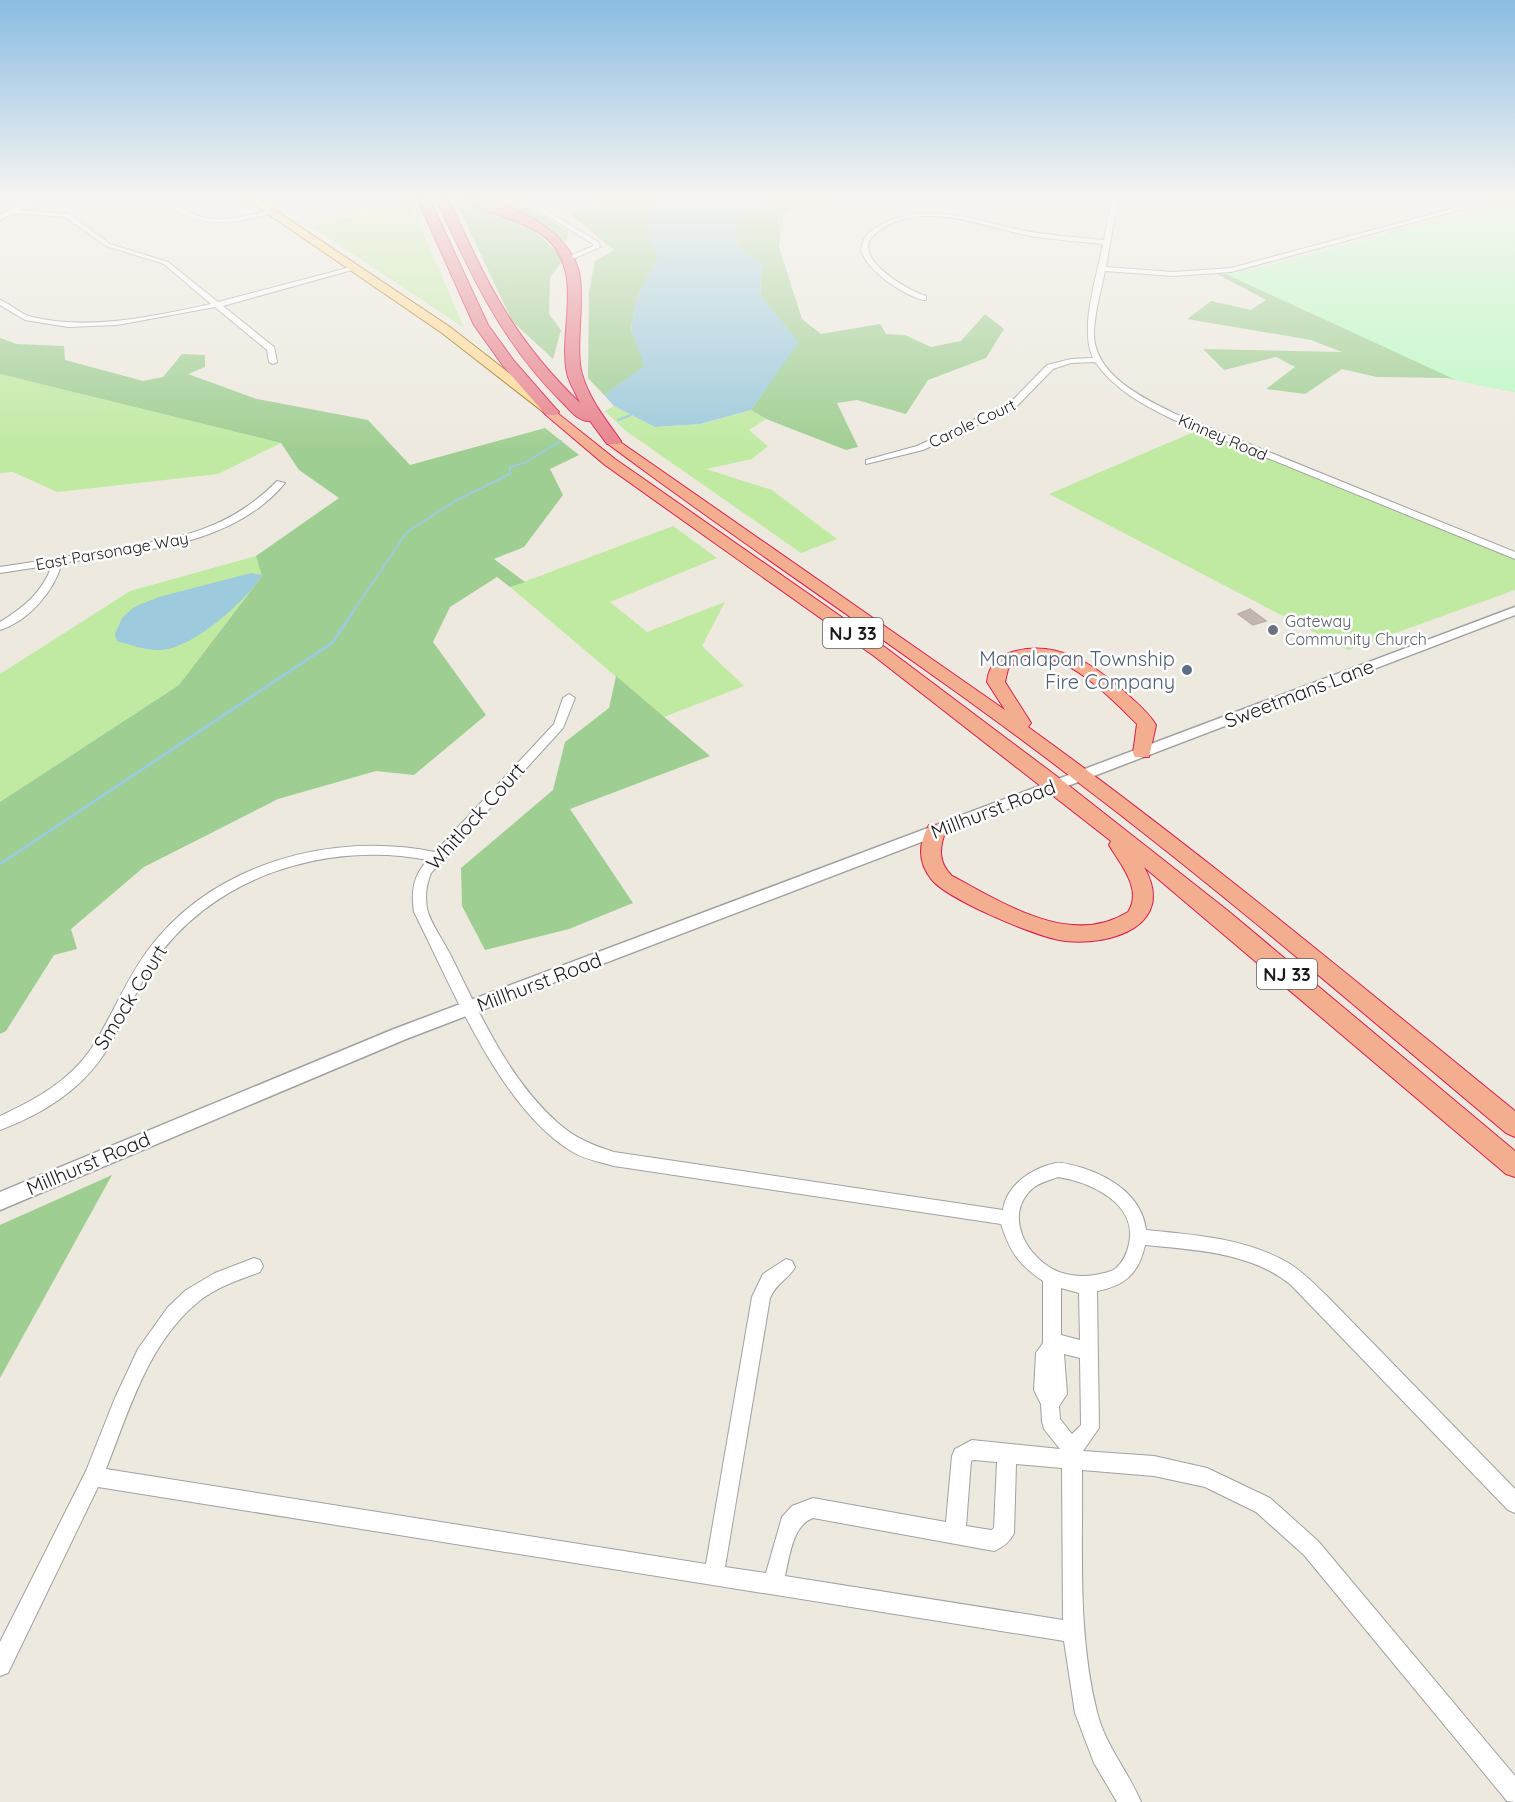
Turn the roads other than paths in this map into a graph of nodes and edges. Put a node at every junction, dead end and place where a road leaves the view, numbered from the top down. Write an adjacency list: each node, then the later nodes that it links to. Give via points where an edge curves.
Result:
1 (190, 282): 11 (street)
2 (301, 282): 11 (street)
3 (375, 282): 14 (main road)
4 (461, 282): 14 (highway, NJ 33, via 481,325)
5 (482, 282): 15 (highway, NJ 33, via 508,330 540,370)
6 (574, 282): 15 (highway, via 574,373 593,414)
7 (893, 282): 9 (street)
8 (1100, 282): 12 (street, via 1090,332)
9 (923, 297)
10 (0, 302): 11 (street, via 5,308 37,320 94,325 158,318)
11 (217, 304): 13 (street, via 271,349)
12 (1097, 360): 16 (street, Carole Court, via 1050,367 1013,405 920,448); 18 (street, Kinney Road, via 1124,388 1175,417)
13 (273, 362)
14 (551, 412): 27 (highway, NJ 33, via 627,474 871,646)
15 (613, 441): 24 (highway, NJ 33)
16 (869, 462)
17 (280, 483): 19 (street, East Parsonage Way, via 267,500 182,541)
18 (1515, 556)
19 (57, 561): 20 (street, East Parsonage Way); 22 (street, via 53,581 18,616)
20 (0, 570)
21 (1515, 611): 25 (street, Sweetmans Lane)
22 (0, 627)
23 (569, 698): 30 (street, Whitlock Court, via 559,725)
24 (1032, 738): 25 (highway, via 1003,696 996,675 1002,664 1013,657 1050,654 1070,659 1086,669 1144,720 1147,725); 26 (highway, NJ 33)
25 (1142, 753): 26 (street, Sweetmans Lane)
26 (1083, 776): 27 (street, Millhurst Road); 33 (highway, NJ 33)
27 (1056, 786): 28 (highway, NJ 33); 29 (street, Millhurst Road)
28 (1098, 819): 29 (highway, via 1137,869 1144,900 1141,911 1128,923 1089,933 1061,932 1035,925 945,881 930,861); 34 (highway, NJ 33)
29 (936, 830): 31 (street, Millhurst Road)
30 (436, 857): 31 (street, Whitlock Court, via 420,882 422,912); 32 (street, Smock Court, via 382,849 325,852 272,867 218,893 154,952 95,1055 71,1082 39,1104)
31 (471, 1008): 35 (street, Millhurst Road, via 285,1080); 36 (street, Whitlock Court, via 527,1100 549,1126 577,1147 614,1159)
32 (0, 1123)
33 (1515, 1126)
34 (1515, 1166)
35 (0, 1202)
36 (1009, 1218): 37 (street, via 1013,1197 1024,1184 1039,1174 1057,1170 1077,1172 1097,1178 1114,1190 1129,1207); 40 (street, via 1019,1251 1033,1267)
37 (1138, 1237): 41 (street, via 1131,1264 1117,1278); 47 (street, via 1210,1244 1254,1255 1285,1270 1319,1300)
38 (254, 1266): 46 (street, via 215,1281 169,1317 140,1366)
39 (786, 1267): 49 (street, via 769,1280 761,1297)
40 (1052, 1279): 41 (street); 42 (street)
41 (1088, 1286): 43 (street)
42 (1052, 1344): 43 (street); 45 (street, via 1057,1358 1058,1394 1050,1402 1051,1422)
43 (1088, 1351): 45 (street, via 1090,1428)
44 (1007, 1454): 45 (street); 48 (street, via 972,1450 962,1456); 48 (street, via 1004,1533 994,1541)
45 (1072, 1455): 51 (street); 53 (street, via 1197,1476 1263,1505 1311,1548)
46 (93, 1477): 49 (street); 52 (street)
47 (1515, 1503)
48 (955, 1534): 50 (street, via 813,1508 799,1513 789,1524)
49 (714, 1574): 50 (street)
50 (773, 1584): 51 (street)
51 (1073, 1632): 54 (street, via 1086,1713 1102,1755)
52 (0, 1665)
53 (1515, 1793)
54 (1130, 1802)

